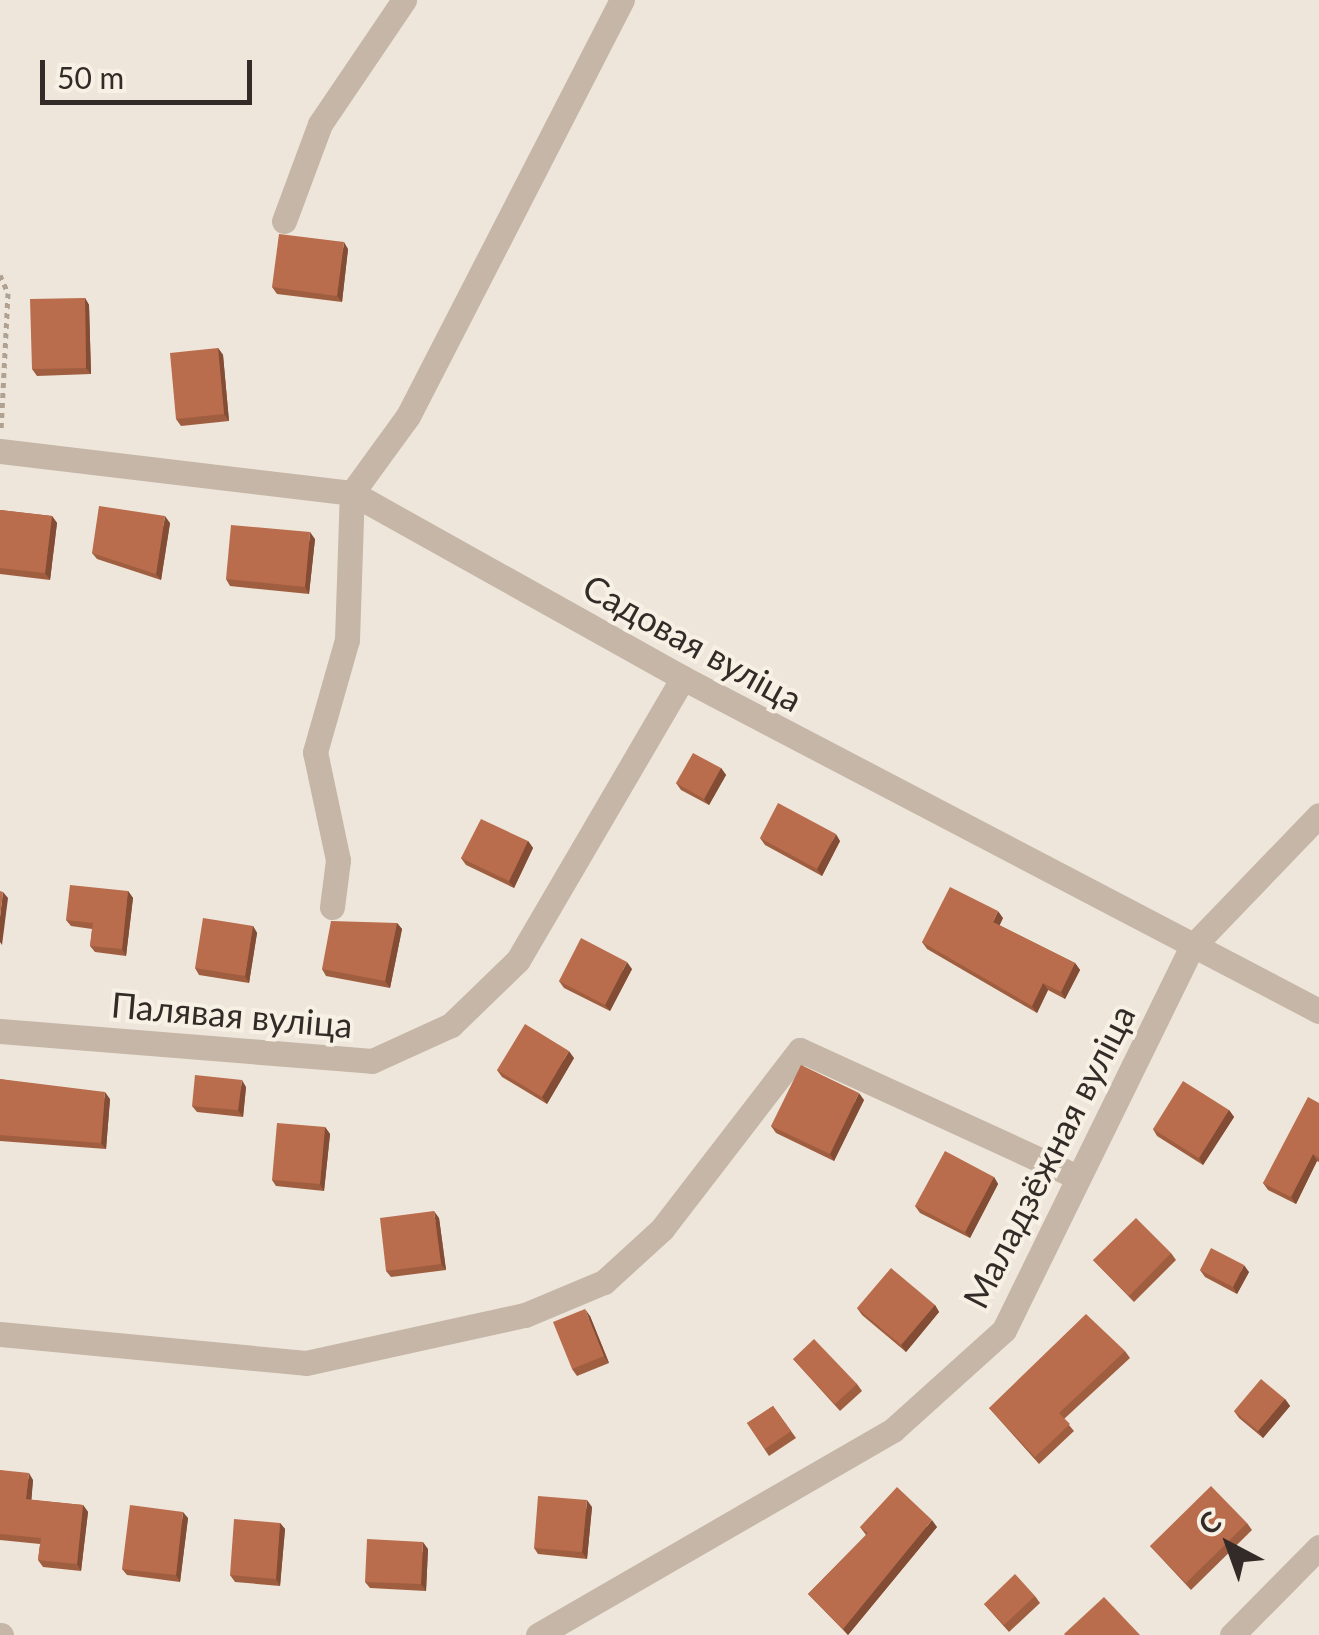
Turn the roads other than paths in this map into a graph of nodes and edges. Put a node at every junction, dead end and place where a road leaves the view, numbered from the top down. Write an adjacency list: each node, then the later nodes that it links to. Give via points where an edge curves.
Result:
1 (404, 0): 3 (street, via 320,124)
2 (622, 0): 5 (street, via 418,398)
3 (284, 221)
4 (0, 452): 5 (street, Садовая вуліца)
5 (352, 493): 6 (street, Садовая вуліца); 8 (street, via 347,640 315,752 338,860)
6 (683, 678): 9 (street, Садовая вуліца); 11 (street, Палявая вуліца, via 518,960 451,1026 372,1060)
7 (1319, 815): 9 (street, Маладзёжная вуліца)
8 (332, 907)
9 (1192, 947): 10 (street, Садовая вуліца); 12 (street, Маладзёжная вуліца)
10 (1319, 1011)
11 (0, 1030)
12 (1078, 1177): 13 (street, via 800,1050 662,1228 604,1282 525,1314 306,1363); 15 (street, Маладзёжная вуліца, via 1004,1330 892,1430)
13 (0, 1334)
14 (1319, 1547): 16 (street)
15 (538, 1635)
16 (1232, 1635)

